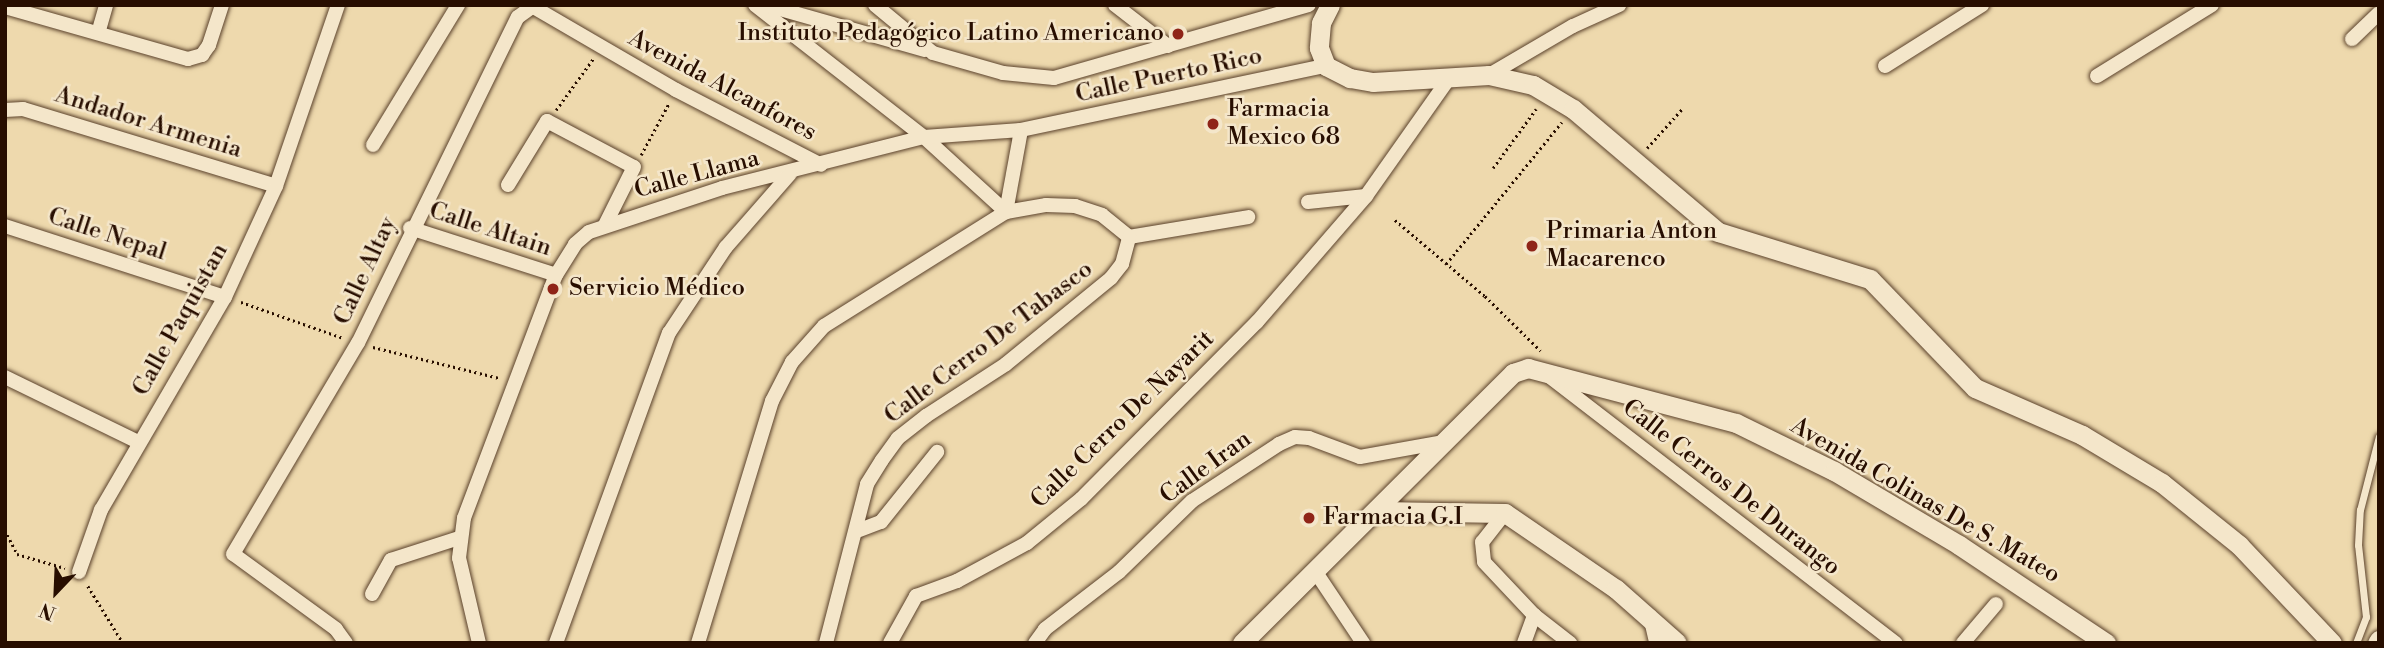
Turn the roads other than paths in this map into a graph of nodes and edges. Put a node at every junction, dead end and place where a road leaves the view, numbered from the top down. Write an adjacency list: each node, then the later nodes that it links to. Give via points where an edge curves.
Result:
1 (106, 5): 17 (street)
2 (222, 5): 17 (street, via 202,55 188,59)
3 (338, 5): 33 (street, Calle Paquistan)
4 (458, 5): 29 (street)
5 (755, 5): 28 (street)
6 (766, 5): 20 (street)
7 (875, 5): 20 (street)
8 (1115, 5): 19 (street)
9 (1309, 5): 19 (street)
10 (1330, 5): 21 (street, via 1321,23 1319,48)
11 (1619, 5): 23 (street)
12 (1982, 5): 22 (street)
13 (2212, 5): 24 (street)
14 (531, 6): 30 (street, Avenida Alcanfores, via 676,90); 40 (street, Calle Altay, via 518,17)
15 (5, 7): 17 (street)
16 (2379, 13): 18 (street)
17 (99, 30)
18 (2352, 39)
19 (1168, 46): 20 (street, via 1054,78 1003,73)
20 (933, 52)
21 (1326, 66): 25 (street, via 1350,78 1373,82); 27 (street, Calle Puerto Rico)
22 (1885, 66)
23 (1489, 75): 25 (street); 76 (street, via 1509,77 1573,109 1718,232 1870,279 1975,388 2082,435 2162,483 2239,545)
24 (2096, 76)
25 (1450, 77): 34 (street)
26 (5, 110): 33 (street, Andador Armenia, via 23,109)
27 (1021, 130): 28 (street, Calle Puerto Rico); 36 (street)
28 (924, 137): 30 (street, Calle Llama); 36 (street)
29 (373, 145)
30 (821, 165): 31 (street, Calle Llama)
31 (790, 174): 38 (street, Calle Llama, via 722,188); 62 (street, via 726,247 668,332)
32 (508, 185): 38 (street, via 547,121 634,167)
33 (276, 186): 43 (street, Calle Paquistan)
34 (1366, 196): 35 (street); 65 (street, Calle Cerro De Nayarit, via 1257,322 1081,499 1027,542 957,581 916,596)
35 (1308, 202)
36 (1006, 212): 41 (street, via 1046,205 1075,206 1102,215); 63 (street, via 824,326 792,362 772,401)
37 (1248, 217): 41 (street)
38 (605, 225): 42 (street, Calle Llama, via 575,244)
39 (5, 226): 43 (street, Calle Nepal)
40 (410, 228): 42 (street, Calle Altain); 60 (street, Calle Altay, via 358,343 233,554 336,629)
41 (1129, 237): 52 (street, Calle Cerro De Tabasco, via 1122,264 1111,278 1006,364 898,438 867,484)
42 (556, 275): 53 (street, Calle Llama)
43 (225, 297): 47 (street, Calle Paquistan)
44 (1544, 364): 48 (street, via 1513,373); 73 (street, Calle Cerros De Durango); 75 (street, Avenida Colinas De S. Mateo, via 1748,429 1834,471 1959,545)
45 (5, 377): 47 (street)
46 (2379, 436): 77 (lane, via 2360,510 2358,545 2365,617)
47 (138, 442): 55 (street, Calle Paquistan, via 101,510)
48 (1443, 442): 50 (street); 66 (street, Calle Iran, via 1360,457 1309,438 1295,437 1279,444 1192,500 1119,572 1045,629)
49 (937, 452): 52 (street, via 881,522)
50 (1376, 511): 51 (street); 54 (street)
51 (1505, 513): 58 (street, via 1482,542 1480,553); 59 (street)
52 (857, 531): 64 (street, Calle Cerro De Tabasco)
53 (459, 538): 56 (street, via 391,560); 61 (street, via 459,558)
54 (1315, 571): 67 (street); 68 (street)
55 (79, 572)
56 (372, 594)
57 (1996, 604): 74 (street)
58 (1534, 615): 69 (street); 70 (street)
59 (1650, 615): 71 (street); 72 (street)
60 (346, 643)
61 (479, 643)
62 (556, 643)
63 (698, 643)
64 (826, 643)
65 (890, 643)
66 (1035, 643)
67 (1242, 643)
68 (1363, 643)
69 (1524, 643)
70 (1570, 643)
71 (1656, 643)
72 (1677, 643)
73 (1895, 643)
74 (1963, 643)
75 (2106, 643)
76 (2332, 643)
77 (2356, 643)

